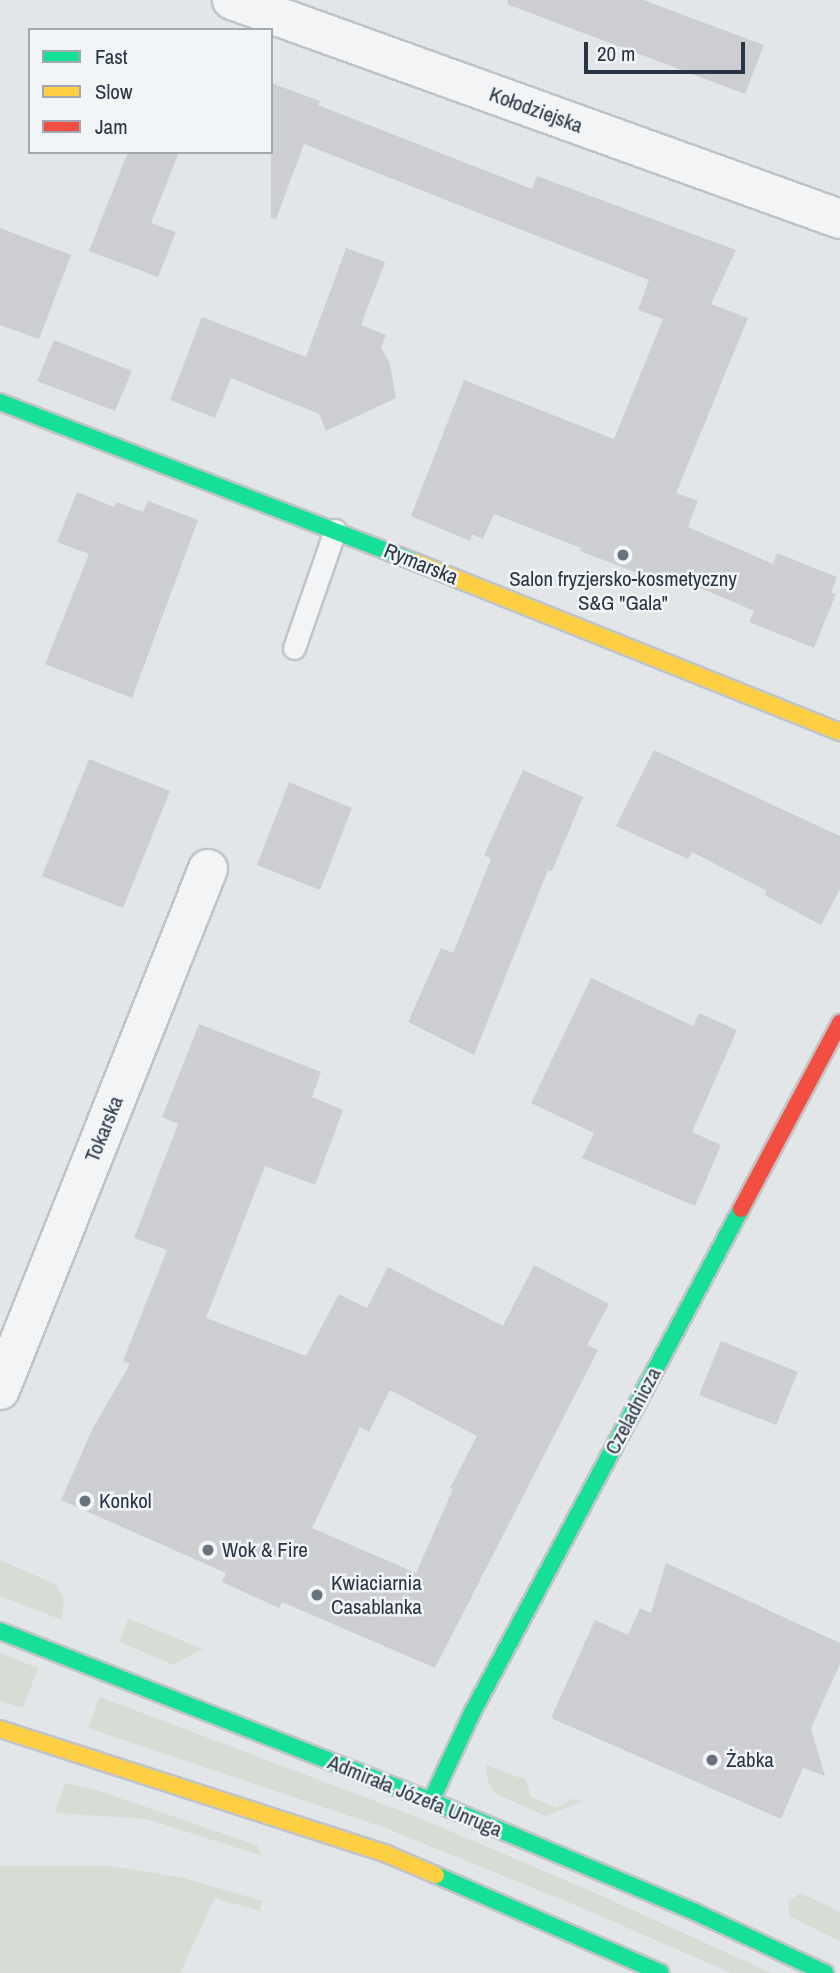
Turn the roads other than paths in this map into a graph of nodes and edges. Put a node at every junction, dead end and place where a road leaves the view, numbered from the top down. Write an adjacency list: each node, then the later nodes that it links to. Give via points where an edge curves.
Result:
1 (232, 0): 2 (street, Kołodziejska)
2 (840, 219)
3 (0, 402): 4 (street, Rymarska)
4 (335, 530): 5 (lane); 6 (street, Rymarska)
5 (294, 648)
6 (840, 732)
7 (208, 869): 9 (street, Tokarska)
8 (840, 1023): 12 (street, Czeladnicza, via 472,1713)
9 (0, 1390)
10 (0, 1631): 12 (street, Admirała Józefa Unruga)
11 (0, 1729): 13 (street, via 389,1855)
12 (431, 1801): 14 (street, Admirała Józefa Unruga, via 695,1912)
13 (661, 1973)
14 (825, 1973)

